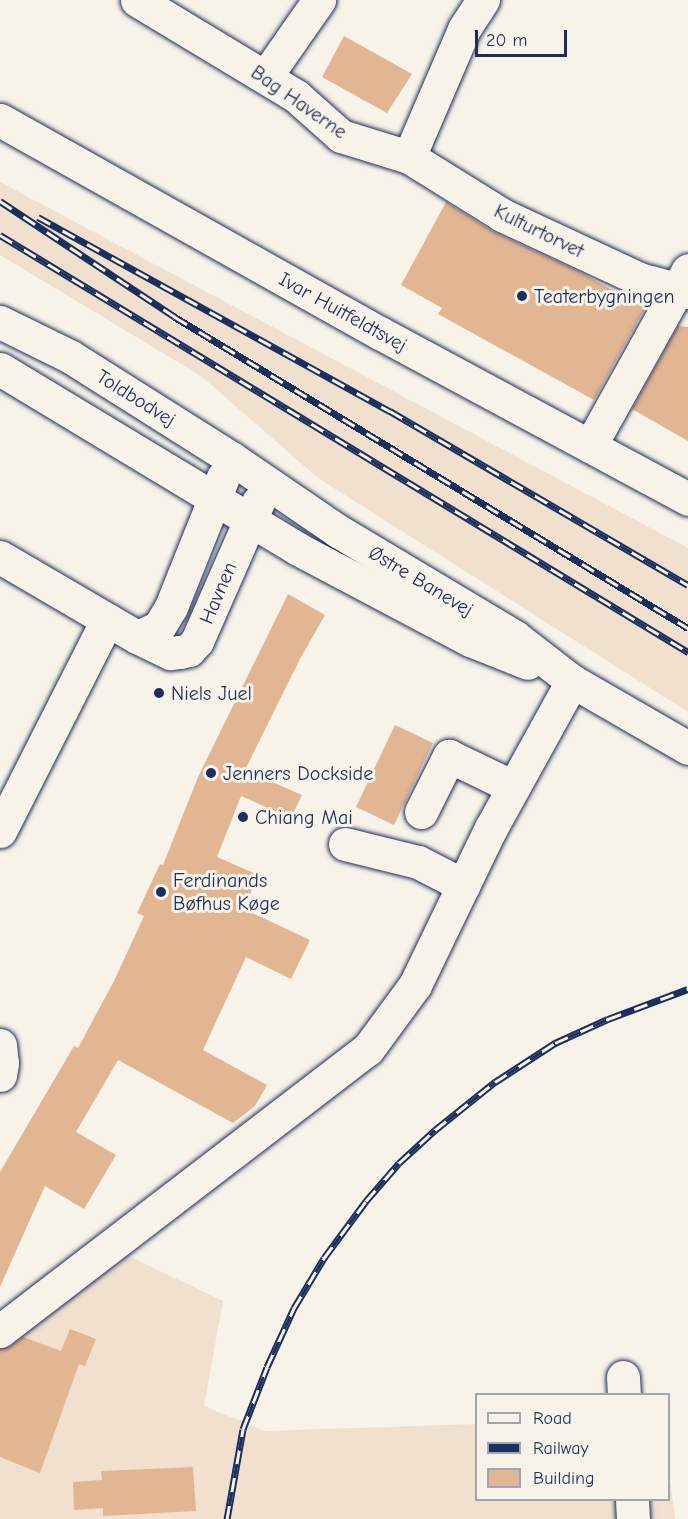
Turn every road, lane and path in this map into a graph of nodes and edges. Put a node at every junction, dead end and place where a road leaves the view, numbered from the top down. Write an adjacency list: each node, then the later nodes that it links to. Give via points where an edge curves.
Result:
1 (137, 0): 4 (street, Bag Haverne)
2 (319, 0): 4 (street)
3 (483, 0): 6 (street, via 464,29)
4 (266, 76): 6 (street, Bag Haverne, via 296,96 341,136)
5 (0, 120): 10 (street, Ivar Huitfeldtsvej)
6 (408, 157): 7 (street, Kulturtorvet, via 502,215 639,279)
7 (685, 284): 10 (street)
8 (0, 322): 11 (street, Toldbodvej, via 71,357)
9 (0, 369): 13 (street)
10 (590, 446): 14 (street, Ivar Huitfeldtsvej)
11 (231, 458): 12 (street, Toldbodvej); 13 (street, Havnen)
12 (267, 484): 15 (street, Havnen); 19 (street, Østre Banevej, via 515,637)
13 (215, 496): 15 (street); 18 (street, Havnen, via 171,607 159,627)
14 (688, 499)
15 (250, 520): 18 (street, Havnen, via 204,627 189,650 170,653); 19 (street, Østre Banevej, via 470,640)
16 (0, 557): 17 (street, Havnen)
17 (107, 620): 18 (street, Havnen); 23 (street)
18 (137, 637)
19 (572, 681): 20 (street, Østre Banevej); 21 (street)
20 (688, 748)
21 (513, 788): 22 (street, via 449,756); 25 (street)
22 (421, 812)
23 (0, 831)
24 (345, 844): 25 (street, via 418,862)
25 (463, 885): 28 (street, via 415,985 368,1049)
26 (0, 1045): 27 (street)
27 (0, 1075)
28 (0, 1331)
29 (632, 1501): 30 (street)
30 (633, 1519)

